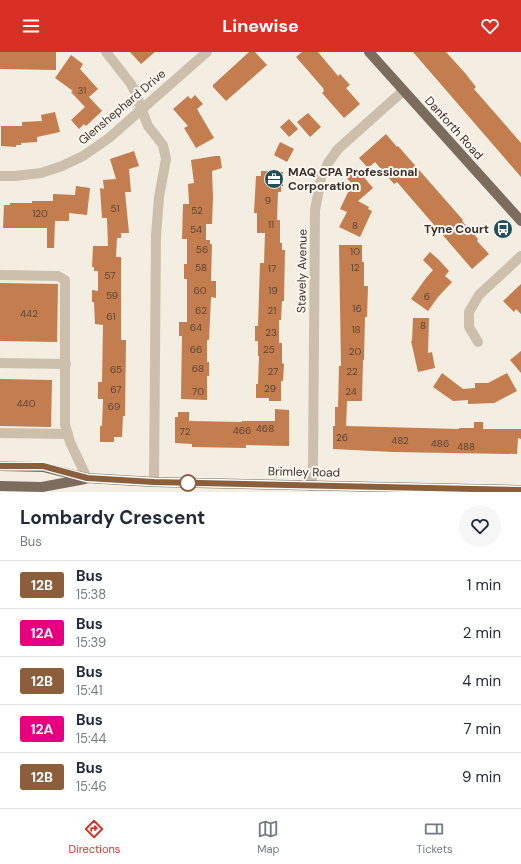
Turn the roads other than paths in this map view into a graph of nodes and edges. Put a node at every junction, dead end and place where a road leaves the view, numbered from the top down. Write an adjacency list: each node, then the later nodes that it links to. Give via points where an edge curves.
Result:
1 (106, 52): 5 (street, via 131,84)
2 (207, 52): 5 (street, Glenshephard Drive)
3 (369, 52): 4 (main road, Danforth Road)
4 (403, 91): 7 (main road, Danforth Road); 19 (street, Stavely Avenue, via 338,149 321,178 315,210)
5 (142, 109): 6 (street, Glenshephard Drive, via 84,156 41,173); 17 (street, via 148,126 163,145 166,159 159,197 156,236)
6 (0, 176)
7 (521, 221)
8 (521, 256): 10 (street, via 479,294 469,312 469,327)
9 (0, 275): 12 (street, via 58,276 65,280)
10 (478, 342)
11 (0, 363): 12 (street)
12 (66, 364): 14 (street, via 65,425)
13 (0, 433): 14 (street)
14 (68, 434): 16 (street)
15 (0, 466): 16 (main road, Brimley Road, via 43,466)
16 (87, 478): 17 (main road, Brimley Road); 18 (main road, Brimley Road, via 42,487)
17 (154, 482): 19 (main road, Brimley Road)
18 (0, 486)
19 (311, 486): 20 (main road, Brimley Road)
20 (440, 490): 22 (main road, Brimley Road)
21 (521, 490): 22 (main road, Brimley Road)
22 (502, 491)

